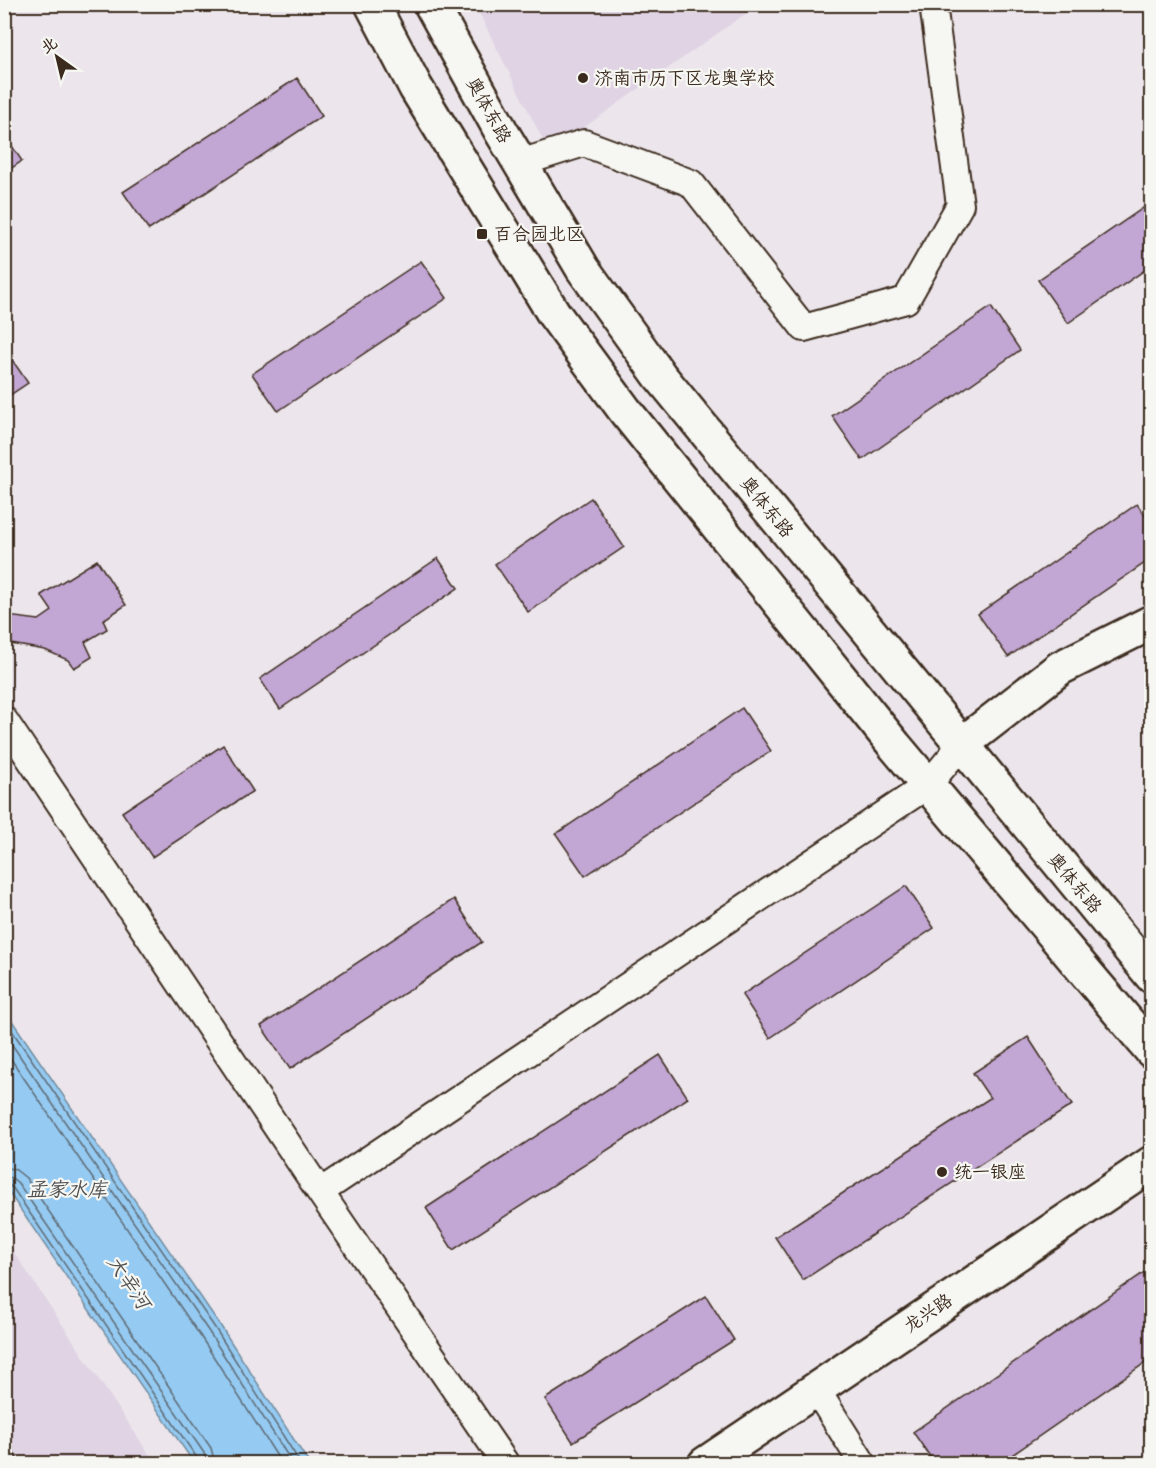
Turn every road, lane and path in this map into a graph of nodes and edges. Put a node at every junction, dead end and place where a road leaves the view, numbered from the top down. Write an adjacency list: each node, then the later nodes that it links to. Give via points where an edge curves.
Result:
1 (372, 4): 8 (main road, via 416,88 554,314 633,421)
2 (430, 4): 4 (main road, 奥体东路)
3 (933, 4): 4 (street, via 960,205 906,300 804,328 691,183 584,143)
4 (520, 163): 7 (main road, 奥体东路, via 583,269 660,376)
5 (1152, 622): 7 (main road, via 1060,668)
6 (4, 720): 12 (street)
7 (961, 745): 8 (street); 9 (main road, 奥体东路)
8 (928, 785): 10 (main road); 12 (street)
9 (1152, 976)
10 (1152, 1051)
11 (1152, 1163): 13 (main road, 龙兴路)
12 (320, 1192): 14 (street)
13 (816, 1389): 15 (main road, 龙兴路); 16 (street)
14 (506, 1464)
15 (705, 1464)
16 (863, 1464)

